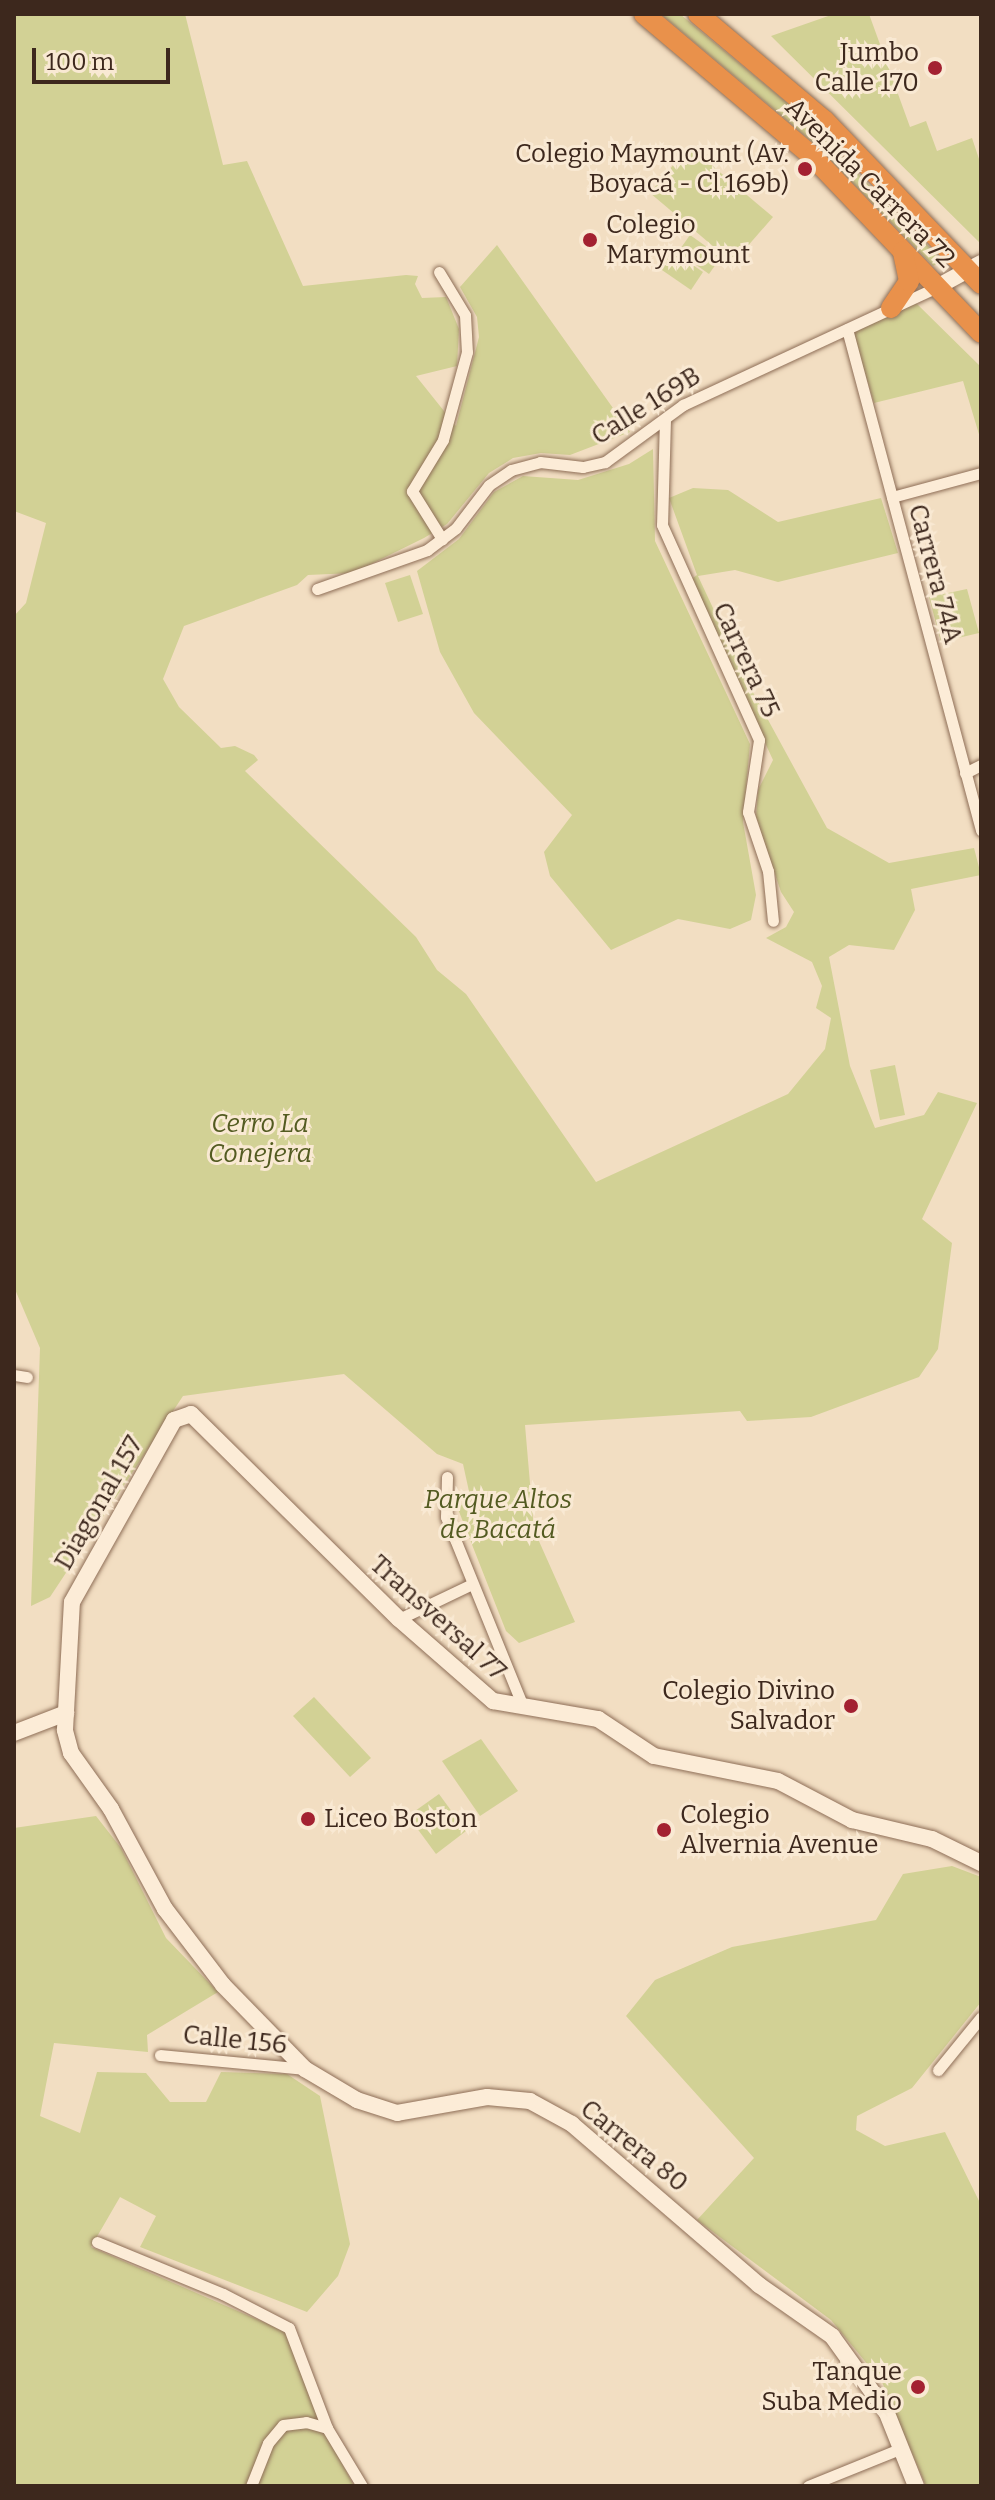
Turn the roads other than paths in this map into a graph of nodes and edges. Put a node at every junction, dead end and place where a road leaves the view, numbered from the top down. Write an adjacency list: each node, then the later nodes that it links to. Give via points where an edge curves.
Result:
1 (644, 14): 4 (highway, Avenida Carrera 72, via 813,157)
2 (698, 14): 3 (highway, Avenida Carrera 72)
3 (719, 21): 6 (highway, Avenida Carrera 72)
4 (903, 252): 7 (highway, Avenida Carrera 72); 8 (highway, via 909,281)
5 (439, 272): 14 (street, via 465,315 467,352 443,440 412,491)
6 (978, 272): 7 (street, Calle 169B)
7 (937, 287): 8 (street, Calle 169B); 10 (highway, Avenida Carrera 72)
8 (891, 308): 9 (street, Calle 169B)
9 (847, 329): 11 (street, Calle 169B, via 689,402); 13 (street, Carrera 74A)
10 (981, 333)
11 (665, 419): 14 (street, Calle 169B, via 605,462 583,467 540,462 511,470 489,485); 19 (street, Carrera 75, via 662,525 759,740 748,812 768,871)
12 (981, 473): 13 (street)
13 (892, 497): 17 (street, Carrera 74A)
14 (442, 539): 15 (street, Calle 169B, via 410,558)
15 (317, 589)
16 (981, 765): 17 (street)
17 (965, 773): 18 (street, Carrera 74A)
18 (981, 830)
19 (773, 921)
20 (14, 1375): 21 (street)
21 (27, 1377)
22 (179, 1415): 25 (street, Transversal 77, via 191,1414); 27 (street, Diagonal 157, via 76,1591 68,1618)
23 (447, 1477): 24 (street, via 446,1517)
24 (470, 1585): 25 (street); 26 (street)
25 (399, 1619): 26 (street, Transversal 77, via 483,1695)
26 (523, 1707): 29 (street, Transversal 77, via 598,1719 654,1756 778,1781 852,1820 932,1839)
27 (66, 1713): 28 (street); 32 (street, Carrera 80, via 71,1753 111,1809 179,1931)
28 (14, 1733)
29 (981, 1863)
30 (981, 2017): 33 (street)
31 (160, 2055): 32 (street, Calle 156)
32 (305, 2069): 36 (street, Carrera 80, via 331,2088 397,2113 487,2097 530,2101 572,2124 759,2285 832,2336 858,2367)
33 (938, 2070)
34 (97, 2242): 35 (street, via 223,2294 295,2334)
35 (327, 2428): 37 (street, via 306,2422 283,2425 268,2443); 38 (street)
36 (902, 2448): 39 (street); 40 (street, Carrera 80)
37 (251, 2486)
38 (362, 2486)
39 (808, 2486)
40 (916, 2486)

